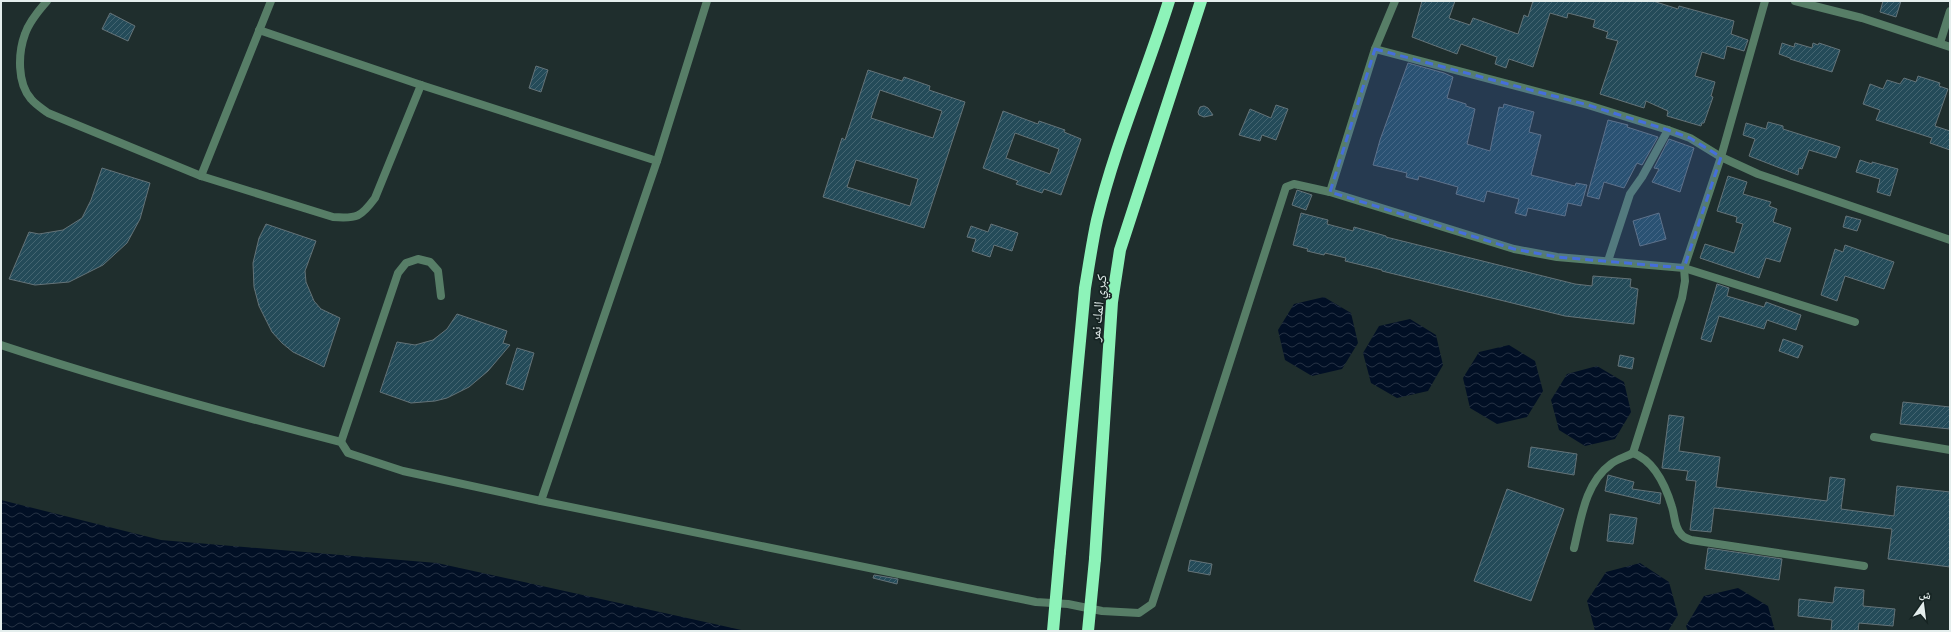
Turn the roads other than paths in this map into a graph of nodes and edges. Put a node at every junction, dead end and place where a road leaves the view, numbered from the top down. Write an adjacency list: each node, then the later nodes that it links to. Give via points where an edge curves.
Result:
1 (47, 1): 18 (street, via 25,34 20,58 22,80 31,99 48,113)
2 (271, 1): 10 (street)
3 (707, 1): 17 (street)
4 (1169, 1): 33 (highway, كبري المك نمر, bridge, via 1117,151 1091,248)
5 (1201, 1): 34 (highway, كبري المك نمر, bridge, via 1120,250 1112,302)
6 (1395, 1): 13 (street)
7 (1765, 1): 16 (street)
8 (1795, 1): 11 (street, via 1862,18)
9 (1950, 11): 11 (street)
10 (259, 30): 14 (street); 18 (street)
11 (1940, 43): 12 (street)
12 (1950, 47)
13 (1375, 49): 15 (street, via 1580,103); 19 (street)
14 (421, 85): 17 (street); 18 (street, via 376,198 364,213 352,219 333,217)
15 (1668, 130): 16 (street, via 1690,138); 21 (street, via 1630,194)
16 (1721, 157): 20 (street, via 1758,174); 22 (street)
17 (657, 161): 30 (street)
18 (201, 176)
19 (1330, 192): 21 (street, via 1514,249 1557,257); 30 (street, via 1294,184 1286,187 1152,604 1139,614 1036,602)
20 (1950, 240)
21 (1608, 261): 22 (street)
22 (1684, 268): 24 (street); 29 (street, via 1682,298)
23 (440, 296): 27 (street, via 438,271 430,262 418,259 406,262 398,273)
24 (1855, 322)
25 (1, 345): 27 (street, via 243,418)
26 (1874, 437): 28 (street)
27 (341, 442): 30 (street, via 348,453 365,460 403,471)
28 (1950, 450)
29 (1633, 454): 31 (street, via 1611,463 1594,482 1584,508); 32 (street, via 1642,457 1663,482 1676,524 1681,534 1691,540)
30 (541, 501)
31 (1574, 548)
32 (1864, 566)
33 (1053, 631)
34 (1088, 631)

